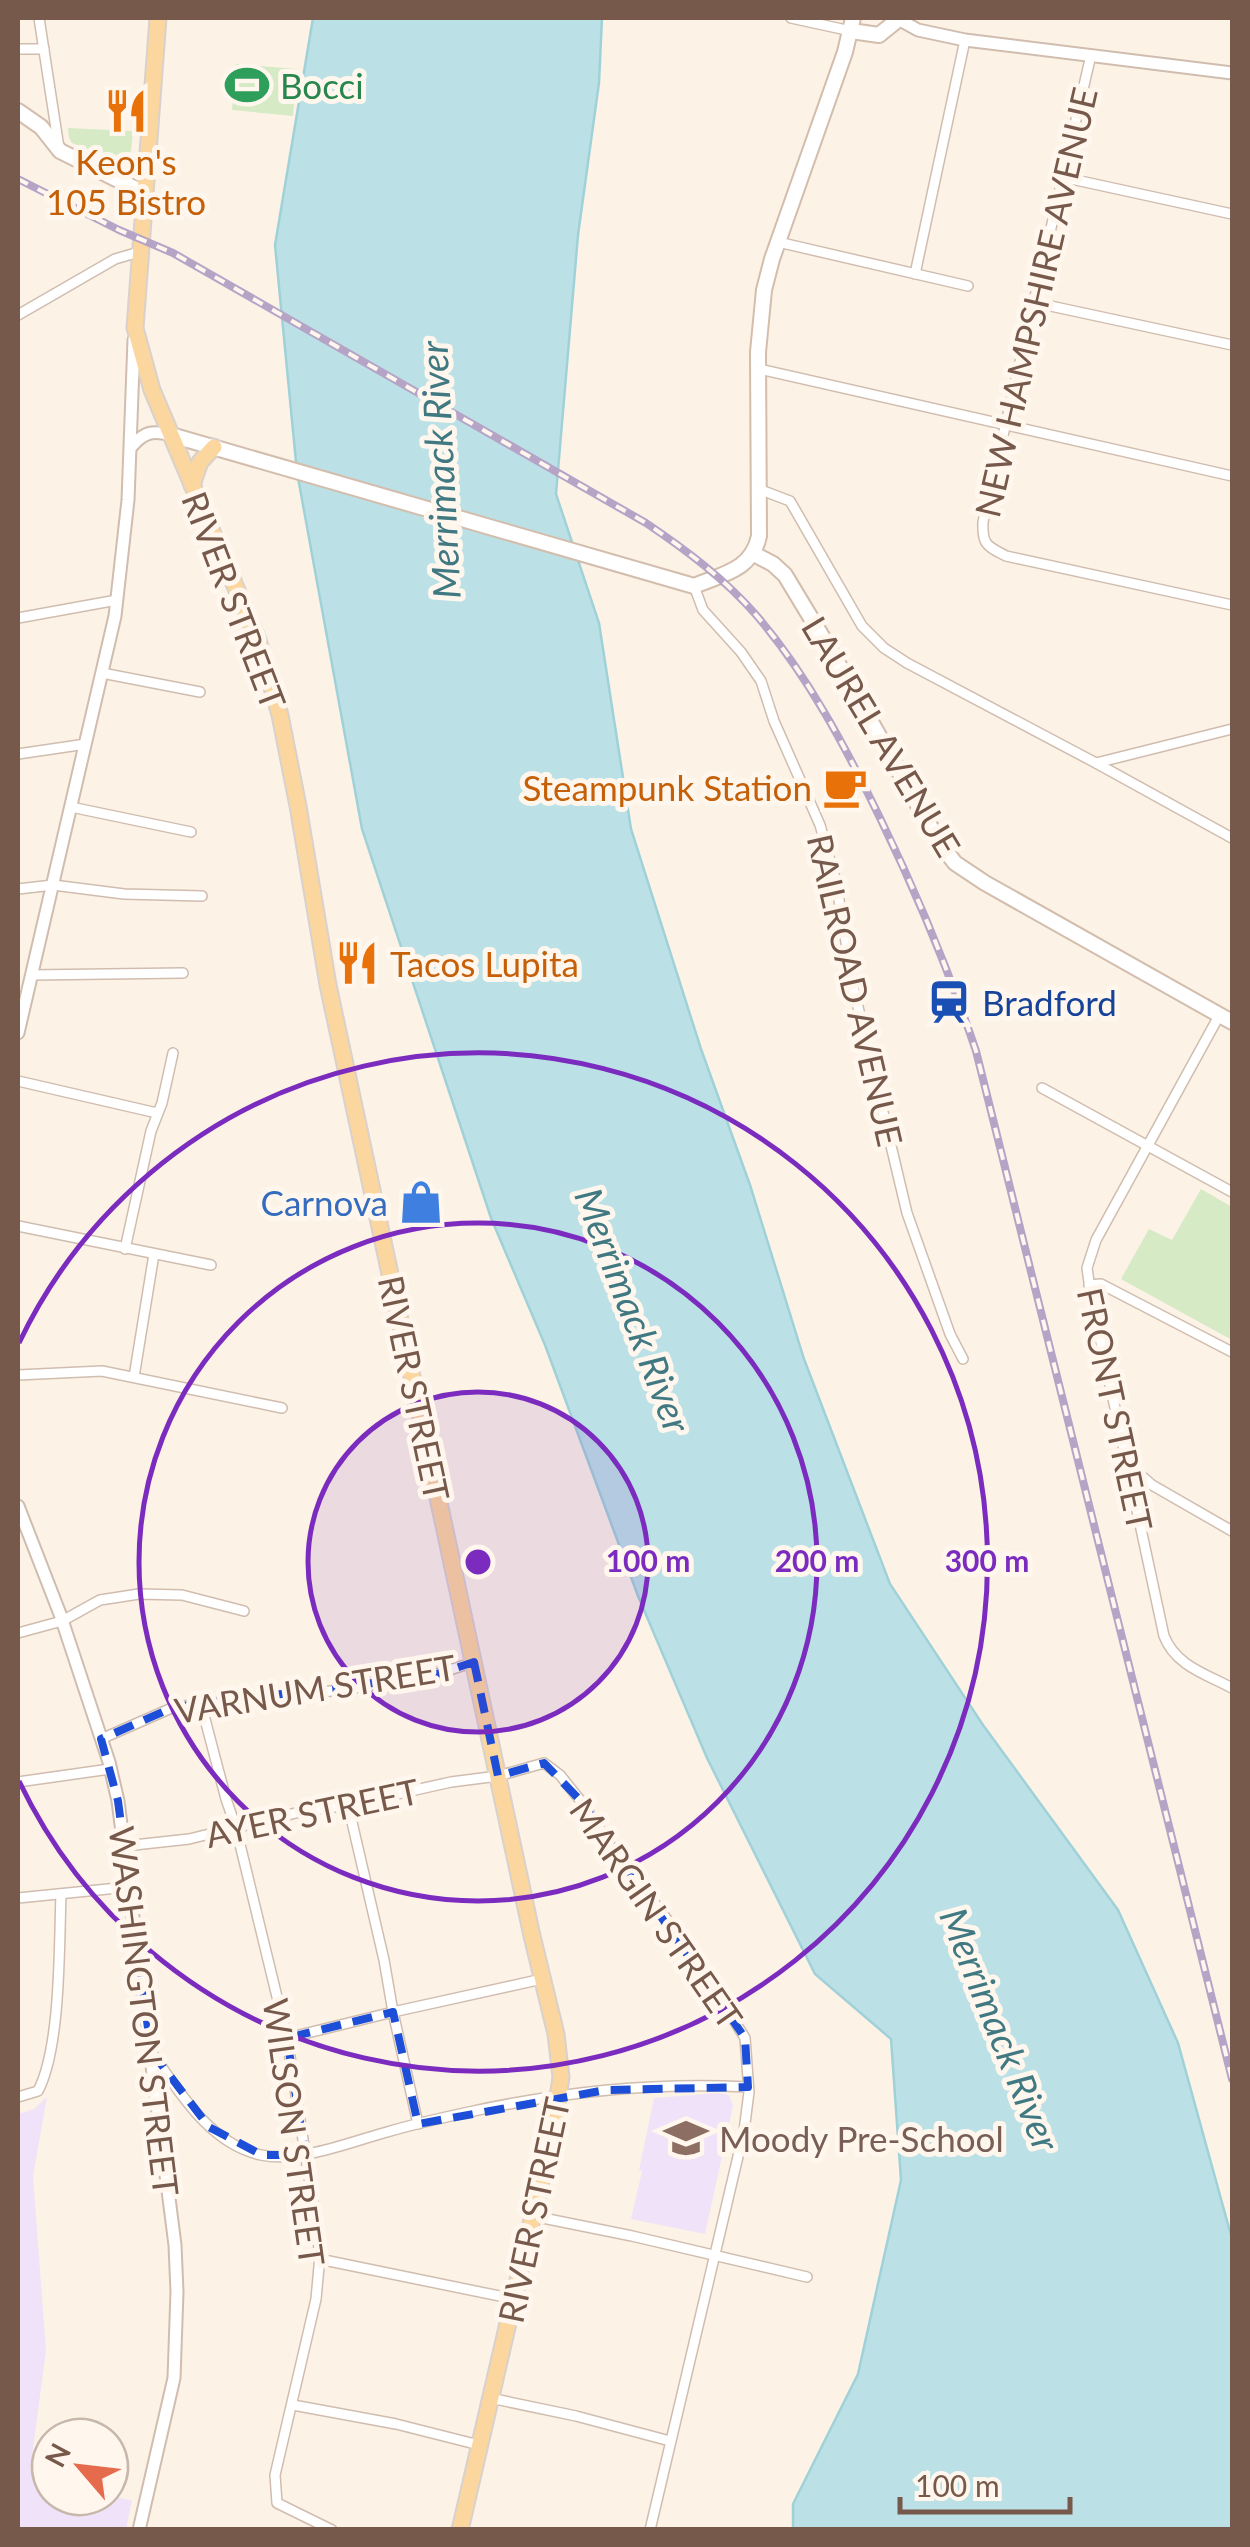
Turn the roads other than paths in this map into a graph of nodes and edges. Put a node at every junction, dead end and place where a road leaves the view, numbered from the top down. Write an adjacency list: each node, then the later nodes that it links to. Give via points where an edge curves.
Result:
1 (39, 18): 8 (street)
2 (158, 18): 14 (main road)
3 (791, 18): 5 (street)
4 (897, 18): 5 (main road, via 878,35); 6 (street, via 918,30)
5 (852, 24): 17 (main road)
6 (966, 40): 9 (street); 19 (street)
7 (18, 48): 8 (street)
8 (44, 49): 12 (street)
9 (1091, 55): 10 (street); 13 (street, NEW HAMPSHIRE AVENUE)
10 (1232, 74)
11 (18, 110): 12 (main road)
12 (60, 151): 14 (main road)
13 (1062, 177): 16 (street); 21 (street, NEW HAMPSHIRE AVENUE)
14 (144, 196): 15 (street); 18 (main road)
15 (199, 211)
16 (1232, 214)
17 (778, 242): 19 (street); 25 (main road, via 761,310)
18 (140, 252): 22 (street, via 115,259); 23 (main road)
19 (915, 274): 20 (street)
20 (968, 286)
21 (1032, 302): 24 (street); 26 (street, NEW HAMPSHIRE AVENUE)
22 (18, 315)
23 (135, 328): 27 (main road); 28 (street)
24 (1232, 346)
25 (759, 369): 26 (street); 32 (main road)
26 (1004, 424): 30 (street); 36 (street, NEW HAMPSHIRE AVENUE, via 983,522 988,547)
27 (171, 434): 28 (street, via 155,430); 29 (main road); 31 (main road, RIVER STREET)
28 (130, 446): 35 (street)
29 (215, 448): 31 (main road, via 200,462); 34 (main road)
30 (1232, 476)
31 (192, 486): 76 (main road, RIVER STREET, via 258,640 280,715 328,985)
32 (760, 490): 33 (main road); 43 (street, via 790,501 862,626 884,648)
33 (754, 554): 34 (main road); 52 (main road, LAUREL AVENUE, via 784,575 955,864)
34 (688, 584): 66 (street, RAILROAD AVENUE, via 761,681 820,825 907,1213)
35 (117, 600): 37 (street); 38 (street)
36 (1232, 606)
37 (18, 618)
38 (102, 673): 39 (street); 41 (street)
39 (200, 692)
40 (1232, 729): 43 (street)
41 (86, 744): 42 (street); 44 (street)
42 (18, 754)
43 (1096, 764): 46 (street)
44 (71, 807): 45 (street); 47 (street)
45 (191, 832)
46 (1232, 838)
47 (53, 885): 48 (street); 49 (street); 51 (street)
48 (18, 889)
49 (202, 896)
50 (183, 972): 51 (street)
51 (31, 975): 53 (street)
52 (1226, 1018): 58 (street, FRONT STREET)
53 (18, 1034)
54 (173, 1053): 57 (street)
55 (18, 1081): 57 (street)
56 (1042, 1088): 58 (street)
57 (157, 1113): 61 (street)
58 (1148, 1147): 59 (street); 64 (street, FRONT STREET, via 1096,1240)
59 (1232, 1192)
60 (18, 1226): 61 (street)
61 (124, 1249): 62 (street)
62 (154, 1254): 63 (street); 68 (street)
63 (211, 1265)
64 (1089, 1284): 65 (street, via 1127,1296); 70 (street, FRONT STREET)
65 (1232, 1352)
66 (963, 1359)
67 (18, 1375): 68 (street, via 102,1371)
68 (134, 1377): 69 (street)
69 (282, 1408)
70 (1127, 1462): 72 (street, via 1152,1485); 77 (street, FRONT STREET, via 1167,1644 1192,1668)
71 (18, 1506): 74 (street, WASHINGTON STREET)
72 (1232, 1531)
73 (244, 1610): 74 (street, via 182,1595 139,1594 100,1600)
74 (62, 1621): 75 (street); 79 (street, WASHINGTON STREET)
75 (18, 1633)
76 (474, 1662): 78 (street, VARNUM STREET, via 357,1688); 81 (main road, RIVER STREET)
77 (1232, 1688)
78 (201, 1704): 79 (street, VARNUM STREET, via 174,1707); 84 (street, WILSON STREET)
79 (101, 1739): 80 (street, WASHINGTON STREET)
80 (110, 1769): 82 (street); 85 (street, WASHINGTON STREET)
81 (498, 1776): 83 (street, AYER STREET); 89 (main road, RIVER STREET); 93 (street, MARGIN STREET, via 544,1763 580,1800 745,2038)
82 (18, 1782)
83 (348, 1805): 84 (street, AYER STREET); 90 (street)
84 (236, 1828): 85 (street, AYER STREET); 91 (street, WILSON STREET)
85 (125, 1846): 86 (street, WASHINGTON STREET)
86 (128, 1887): 87 (street); 92 (street, WASHINGTON STREET)
87 (61, 1894): 88 (street); 94 (street, via 46,2076 38,2091)
88 (18, 1898)
89 (542, 1979): 90 (street); 95 (main road, RIVER STREET, via 556,2034)
90 (392, 2012): 91 (street); 96 (street)
91 (287, 2038): 97 (street, WILSON STREET)
92 (151, 2051): 97 (street, via 209,2127 262,2155); 107 (street, WASHINGTON STREET, via 177,2292 174,2378)
93 (748, 2087): 95 (street, via 706,2084); 99 (street, MARGIN STREET)
94 (18, 2097)
95 (558, 2097): 96 (street); 98 (main road, RIVER STREET)
96 (418, 2124): 97 (street)
97 (306, 2155): 100 (street, WILSON STREET)
98 (533, 2216): 99 (street); 102 (main road, RIVER STREET)
99 (715, 2256): 101 (street); 105 (street, MARGIN STREET)
100 (320, 2259): 102 (street); 104 (street, WILSON STREET)
101 (808, 2277)
102 (514, 2300): 103 (main road, RIVER STREET)
103 (490, 2398): 105 (street); 106 (main road, RIVER STREET)
104 (293, 2404): 106 (street); 108 (street, WILSON STREET, via 276,2502)
105 (670, 2441): 110 (street, MARGIN STREET)
106 (479, 2445): 109 (main road, RIVER STREET)
107 (139, 2530)
108 (332, 2530)
109 (460, 2530)
110 (650, 2530)

